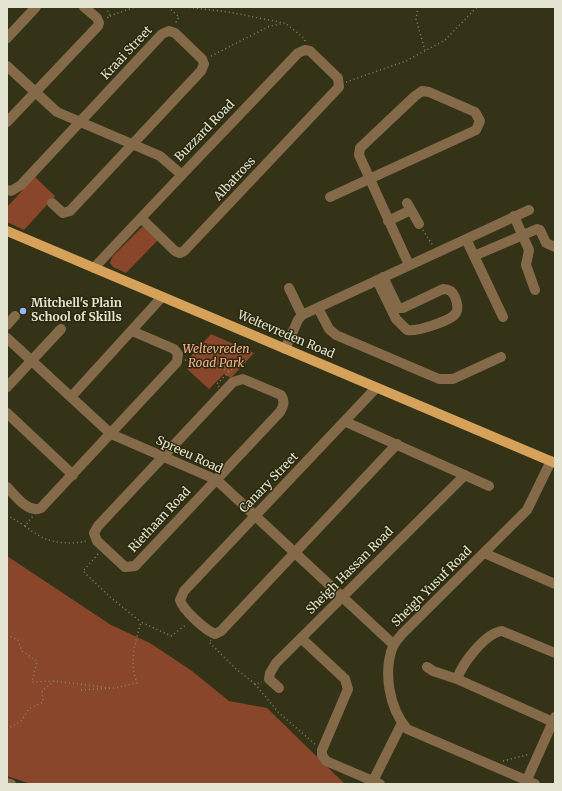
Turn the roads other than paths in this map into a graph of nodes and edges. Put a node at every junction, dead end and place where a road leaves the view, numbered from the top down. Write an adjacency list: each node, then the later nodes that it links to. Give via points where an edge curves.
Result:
1 (36, 7): 3 (street)
2 (84, 7): 6 (street, via 97,18 98,26)
3 (7, 38)
4 (305, 50): 10 (street, Buzzard Road, via 298,53); 17 (street, Albatross, via 340,82 184,251 175,251)
5 (7, 66): 6 (street)
6 (35, 92): 7 (street); 8 (street, via 52,109)
7 (7, 122)
8 (80, 122): 9 (street); 9 (street, Kraai Street, via 162,34 176,33 204,63 201,71); 12 (street, Kraai Street, via 21,186 12,191)
9 (132, 144): 10 (street, via 164,158); 14 (street, via 68,212 61,212)
10 (182, 174): 17 (street, Buzzard Road)
11 (369, 180): 11 (street, via 358,155 360,148 422,91 475,112 478,116 479,126 476,130); 13 (street); 18 (street)
12 (7, 190)
13 (330, 197)
14 (52, 203)
15 (529, 210): 16 (street)
16 (514, 216): 21 (street); 22 (street)
17 (141, 218): 26 (street, Buzzard Road)
18 (388, 221): 19 (street, via 409,206); 25 (street)
19 (419, 224)
20 (7, 231): 26 (main road, Weltevreden Road)
21 (523, 236): 23 (street, via 539,230 546,243); 24 (street); 29 (street, via 530,251 526,265)
22 (466, 239): 24 (street); 25 (street)
23 (555, 247)
24 (474, 256): 34 (street)
25 (409, 265): 27 (street)
26 (94, 268): 30 (main road, Weltevreden Road)
27 (380, 279): 27 (street, via 398,308 447,289 453,292 458,308 456,313 421,329 407,330 396,319); 31 (street)
28 (289, 288): 32 (street)
29 (535, 290)
30 (162, 297): 37 (street); 39 (main road, Weltevreden Road)
31 (318, 308): 32 (street); 40 (street, via 329,329 336,335 439,379 453,379)
32 (302, 315): 39 (street)
33 (15, 316): 35 (street)
34 (503, 317)
35 (7, 325)
36 (61, 329): 41 (street)
37 (132, 331): 44 (street); 47 (street, via 174,349 179,358)
38 (7, 338): 41 (street, Spreeu Road)
39 (285, 349): 43 (main road, Weltevreden Road)
40 (501, 357)
41 (31, 361): 42 (street); 44 (street, Spreeu Road)
42 (7, 387)
43 (376, 388): 46 (street, Canary Street); 50 (main road, Weltevreden Road)
44 (71, 397): 47 (street, Spreeu Road)
45 (7, 413): 51 (street)
46 (346, 422): 48 (street); 56 (street, Canary Street)
47 (111, 434): 49 (street, Spreeu Road); 51 (street)
48 (397, 444): 52 (street); 57 (street)
49 (163, 457): 53 (street, Spreeu Road); 53 (street, Riethaan Road, via 236,380 243,379 281,395 284,405 280,412); 53 (street, Riethaan Road, via 94,533 104,548 125,567 135,566)
50 (553, 462): 58 (street, Sheigh Yusuf Road, via 528,510)
51 (73, 475): 55 (street, via 37,510 30,508)
52 (465, 475): 54 (street); 60 (street, Sheigh Hassan Road)
53 (216, 480): 56 (street, Spreeu Road)
54 (489, 486)
55 (7, 487)
56 (256, 516): 57 (street, Spreeu Road); 57 (street, Canary Street, via 180,596 181,604 194,618 210,632 216,634 221,631)
57 (295, 553): 60 (street, Spreeu Road)
58 (484, 553): 59 (street); 62 (street, Sheigh Yusuf Road)
59 (555, 584)
60 (342, 597): 61 (street, Sheigh Hassan Road); 62 (street, Spreeu Road)
61 (301, 638): 66 (street, Sheigh Hassan Road, via 276,663 270,673 269,679); 69 (street, via 345,679 348,689 322,755 326,761)
62 (394, 645): 68 (street, Sheigh Yusuf Road, via 388,665 388,678 394,706)
63 (555, 653): 65 (street, via 502,631 495,632 488,636 462,668)
64 (427, 667): 65 (street)
65 (457, 680): 67 (street)
66 (279, 688)
67 (554, 719): 71 (street)
68 (402, 723): 69 (street); 71 (street, Sheigh Yusuf Road, via 413,733)
69 (377, 782)
70 (7, 783): 72 (street)
71 (529, 783)
72 (11, 784)

